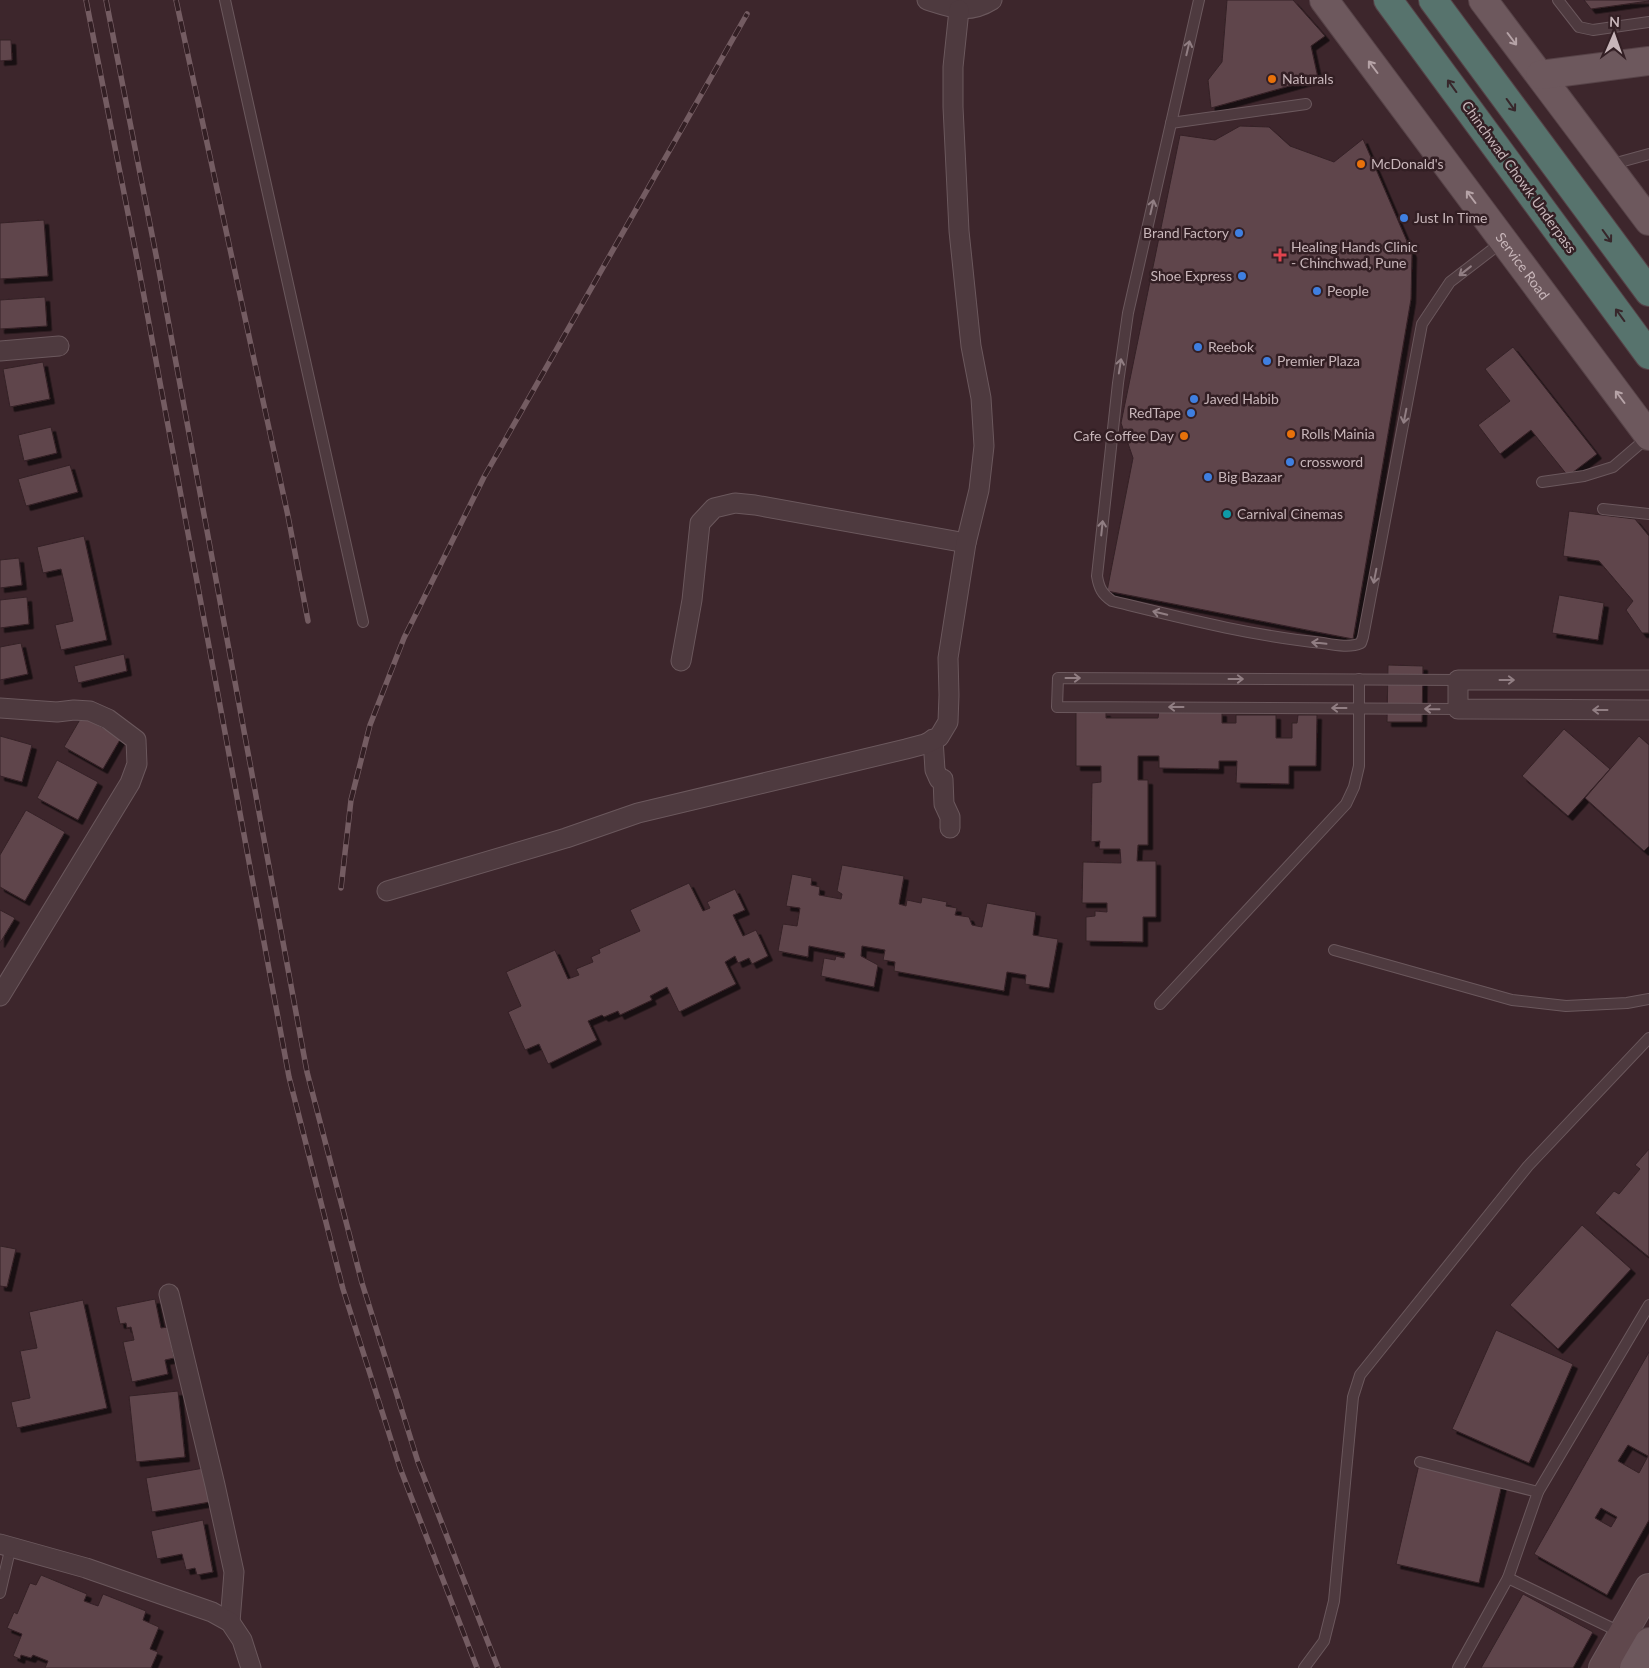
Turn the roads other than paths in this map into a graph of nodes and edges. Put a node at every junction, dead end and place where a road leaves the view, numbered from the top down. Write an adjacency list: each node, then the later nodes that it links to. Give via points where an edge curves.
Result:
1 (225, 0): 29 (lane)
2 (927, 0): 10 (street)
3 (992, 0): 10 (street, via 980,7)
4 (1199, 0): 15 (lane, one-way to 4)
5 (1324, 0): 19 (main road, Service Road, one-way to 5)
6 (1388, 0): 23 (highway, Chinchwad Chowk Underpass, one-way to 6)
7 (1433, 0): 20 (highway, one-way to 20)
8 (1483, 0): 13 (main road, one-way to 13)
9 (1558, 0): 11 (lane, via 1579,27 1593,30)
10 (959, 10): 28 (street, via 953,67 959,231 971,346 981,398 984,446 979,490)
11 (1649, 22)
12 (1649, 61): 13 (main road)
13 (1540, 75): 17 (main road)
14 (1306, 104): 15 (lane)
15 (1171, 123): 19 (lane, one-way to 15, via 1450,282 1422,324 1361,643 1350,646 1299,641 1203,624 1112,601 1099,588 1097,576 1118,383 1128,313)
16 (1649, 154): 17 (lane)
17 (1608, 165): 18 (main road)
18 (1649, 221)
19 (1503, 241): 24 (main road, Service Road, one-way to 19)
20 (1649, 292)
21 (58, 346): 22 (street)
22 (0, 351)
23 (1649, 355)
24 (1649, 436): 25 (lane, via 1613,467 1584,476)
25 (1542, 482)
26 (1603, 509): 27 (lane)
27 (1649, 514)
28 (966, 543): 30 (street, via 755,505 735,503 714,508 700,523 692,600); 38 (street, via 948,658 948,722 939,737)
29 (363, 622)
30 (681, 661)
31 (1359, 679): 32 (lane); 35 (lane); 35 (lane, one-way to 31, via 1057,706 1058,678)
32 (1458, 680): 33 (street, one-way to 33); 36 (street)
33 (1649, 680)
34 (0, 708): 42 (street, via 90,711 108,719 136,740 137,764 130,783)
35 (1359, 708): 36 (lane, one-way to 35); 44 (lane, via 1359,766 1346,804)
36 (1458, 709): 37 (street, one-way to 36)
37 (1649, 710)
38 (934, 739): 39 (street, via 935,770 939,779 943,779 944,804); 40 (street, via 906,749 638,813 566,838)
39 (950, 828)
40 (387, 890)
41 (1334, 950): 43 (lane, via 1512,1000 1566,1006)
42 (0, 996)
43 (1649, 999)
44 (1160, 1004)
45 (1649, 1038): 58 (lane, via 1528,1166 1360,1375 1353,1397 1334,1601 1324,1641)
46 (170, 1294): 54 (street, via 234,1572)
47 (1649, 1305): 49 (lane)
48 (1420, 1462): 49 (lane)
49 (1538, 1492): 51 (lane)
50 (6, 1545): 53 (lane); 54 (street, via 162,1594)
51 (1508, 1578): 55 (lane); 59 (lane)
52 (1649, 1588): 55 (street)
53 (0, 1593)
54 (230, 1622): 57 (street, via 242,1640)
55 (1623, 1633): 60 (street)
56 (1649, 1642): 61 (main road)
57 (251, 1668)
58 (1304, 1668)
59 (1458, 1668)
60 (1603, 1668)
61 (1634, 1668)

